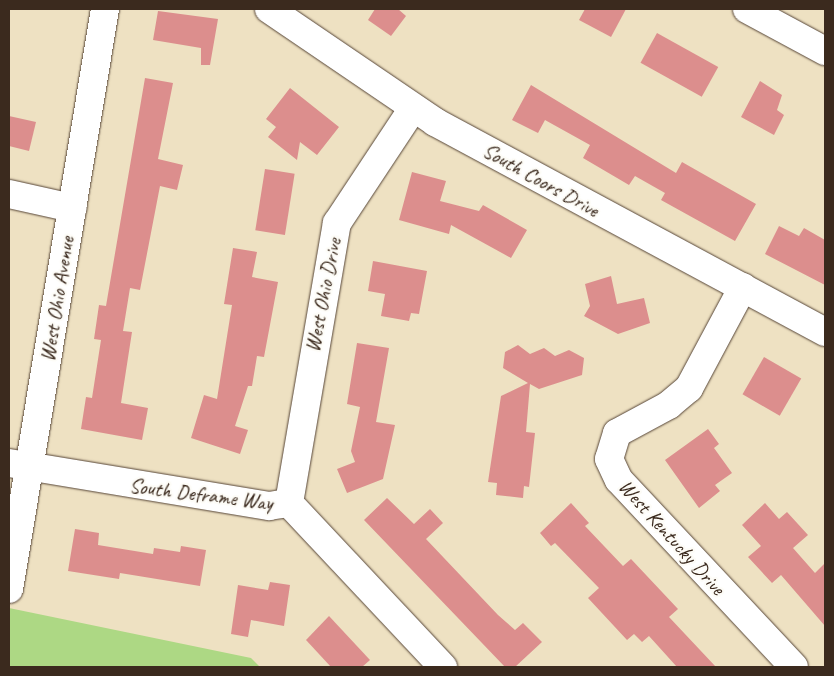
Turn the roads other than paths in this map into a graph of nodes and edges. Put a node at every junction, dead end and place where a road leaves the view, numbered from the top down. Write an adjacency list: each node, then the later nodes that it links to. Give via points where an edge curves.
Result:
1 (105, 9): 7 (street, West Ohio Avenue)
2 (269, 9): 5 (street, South Coors Drive)
3 (747, 9): 4 (street)
4 (825, 51)
5 (413, 108): 8 (street, South Coors Drive); 11 (street, West Ohio Drive, via 337,223)
6 (9, 194): 7 (street)
7 (72, 208): 10 (street, West Ohio Avenue)
8 (743, 287): 9 (street, South Coors Drive); 14 (street, West Kentucky Drive, via 689,388 669,405 617,434 609,459 619,480)
9 (825, 332)
10 (19, 465): 11 (street, South Deframe Way, via 269,506); 12 (street, West Ohio Avenue)
11 (289, 503): 13 (street, South Deframe Way)
12 (9, 589)
13 (443, 667)
14 (794, 667)

